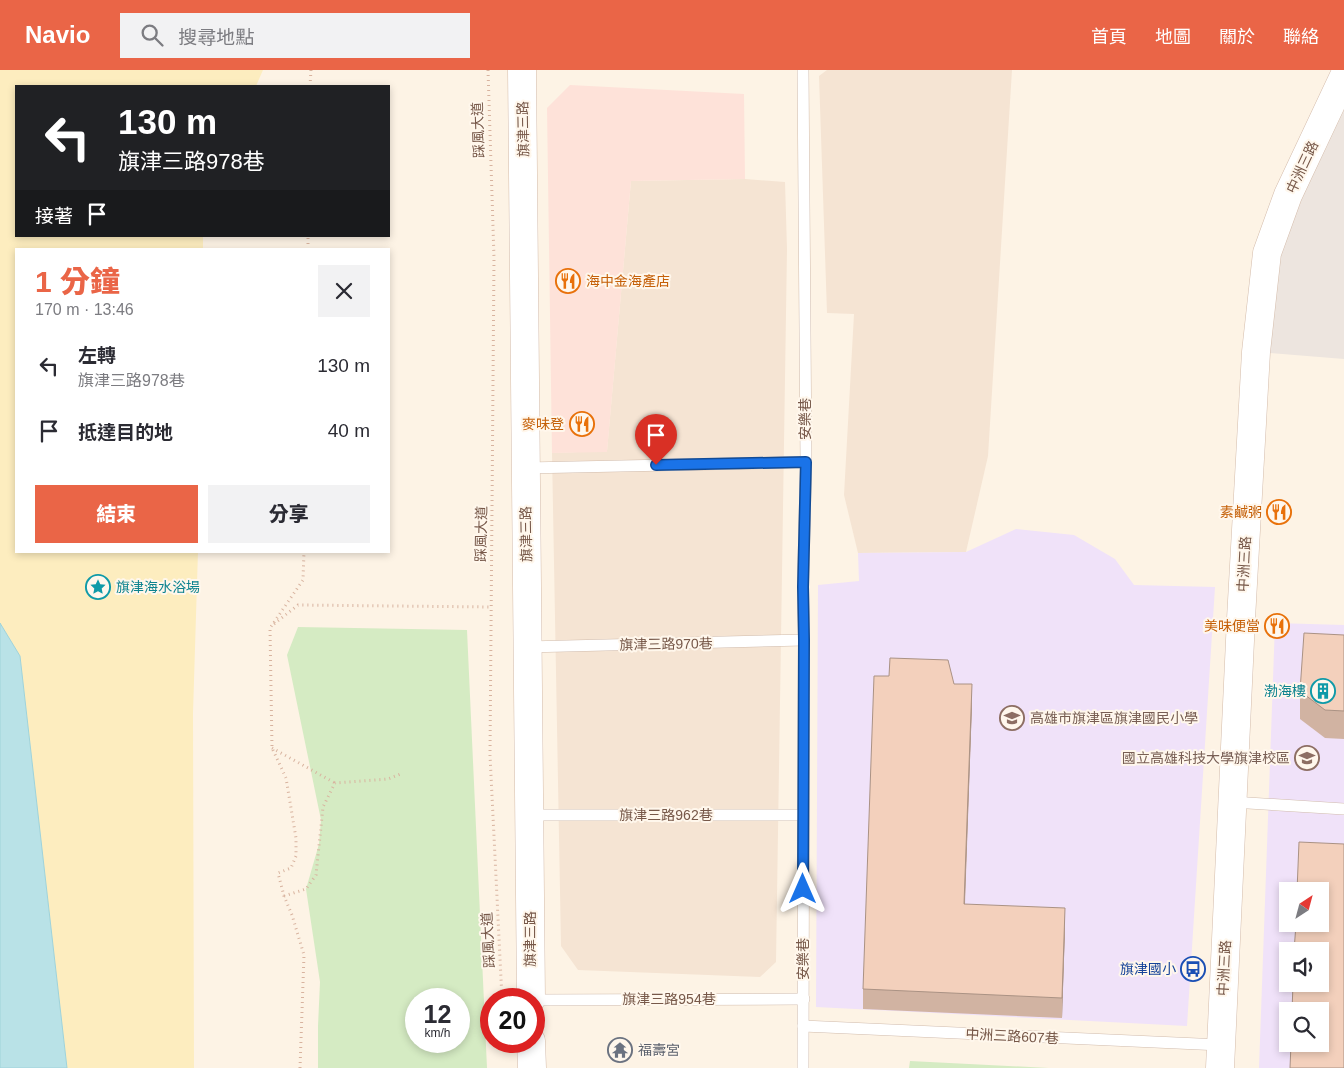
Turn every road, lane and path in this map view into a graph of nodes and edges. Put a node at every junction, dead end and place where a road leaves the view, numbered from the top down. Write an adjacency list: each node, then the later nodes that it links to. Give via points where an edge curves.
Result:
1 (311, 70): 6 (path)
2 (488, 70): 10 (path, 踩風大道, via 494,258)
3 (522, 70): 8 (street, 旗津三路)
4 (803, 70): 7 (lane, 安樂巷)
5 (1344, 76): 17 (street, 中洲三路, via 1288,195 1267,253 1256,352)
6 (310, 85)
7 (806, 462): 8 (lane); 12 (lane, 安樂巷)
8 (526, 468): 13 (street, 旗津三路)
9 (304, 553): 11 (path, via 303,580)
10 (491, 607): 11 (path, via 298,605); 22 (path, 踩風大道, via 490,755)
11 (270, 628): 14 (path)
12 (804, 640): 13 (lane, 旗津三路970巷); 20 (lane, 安樂巷)
13 (527, 648): 19 (street, 旗津三路)
14 (272, 748): 16 (path); 21 (path, via 286,778 296,838 296,856 291,868 278,873)
15 (403, 773): 16 (path, via 388,779)
16 (335, 782): 21 (path, via 322,807 316,875 306,889)
17 (1232, 802): 18 (lane); 28 (street, 中洲三路)
18 (1344, 809)
19 (529, 815): 20 (lane, 旗津三路962巷); 23 (street, 旗津三路)
20 (803, 816): 25 (lane, 安樂巷)
21 (284, 896): 29 (path, via 304,955)
22 (501, 988)
23 (532, 988)
24 (545, 999): 25 (lane, 旗津三路954巷)
25 (804, 999): 26 (lane, 安樂巷)
26 (804, 1026): 28 (lane, 中洲三路607巷); 31 (lane, 安樂巷)
27 (531, 1053): 30 (street)
28 (1220, 1057)
29 (300, 1068)
30 (532, 1068)
31 (803, 1068)

